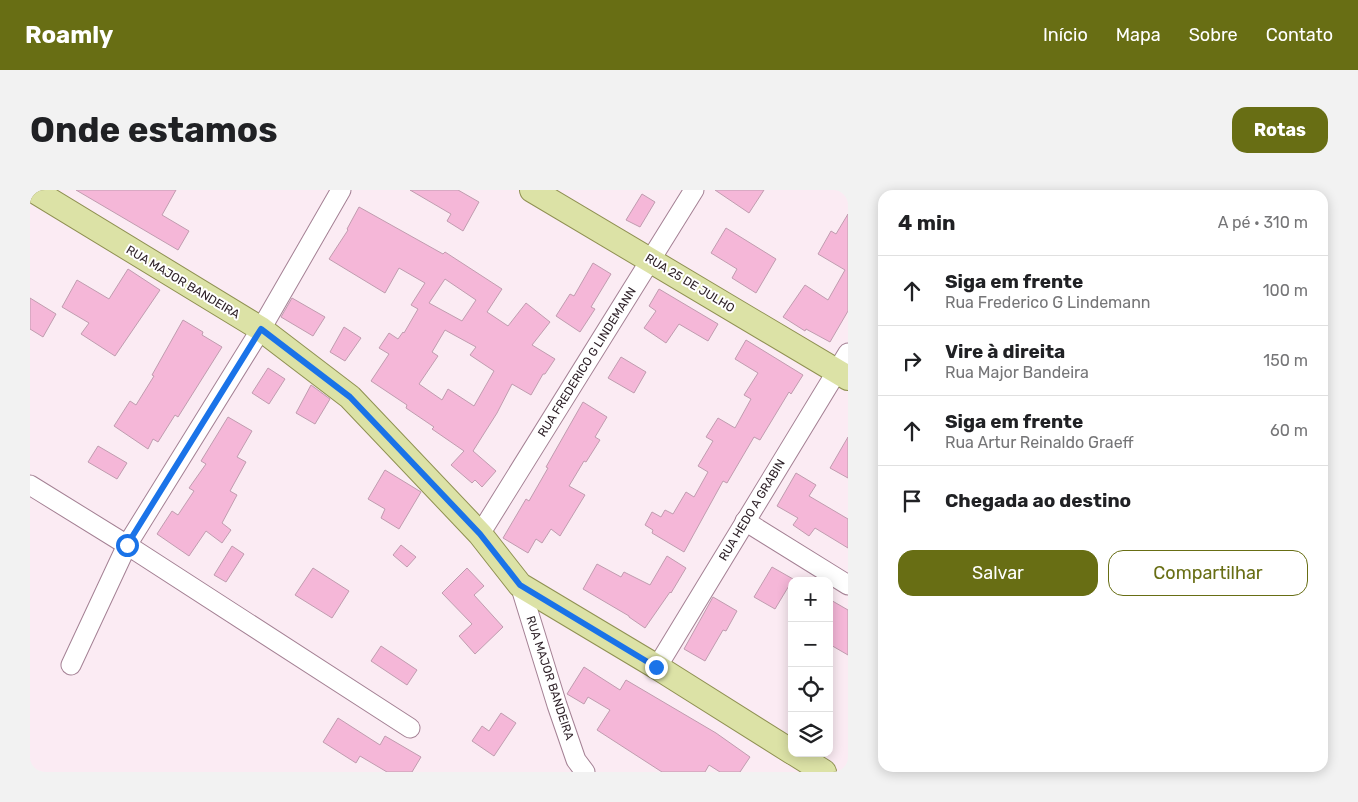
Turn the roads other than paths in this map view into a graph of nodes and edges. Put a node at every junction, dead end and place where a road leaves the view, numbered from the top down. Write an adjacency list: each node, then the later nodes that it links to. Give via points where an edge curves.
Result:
1 (33, 190): 6 (main road, RUA MAJOR BANDEIRA)
2 (342, 190): 6 (street)
3 (532, 190): 5 (main road, RUA 25 DE JULHO)
4 (694, 190): 5 (street, RUA FREDERICO G LINDEMANN)
5 (650, 260): 7 (main road, RUA 25 DE JULHO); 10 (street, RUA FREDERICO G LINDEMANN)
6 (261, 329): 10 (main road, RUA MAJOR BANDEIRA, via 350,397); 11 (street)
7 (844, 367): 9 (street, RUA HEDO A GRABIN)
8 (30, 485): 11 (street)
9 (745, 521): 12 (street); 15 (street, RUA HEDO A GRABIN)
10 (480, 534): 13 (main road, RUA MAJOR BANDEIRA)
11 (127, 545): 14 (street); 16 (street)
12 (848, 584)
13 (520, 585): 15 (main road); 19 (street, RUA MAJOR BANDEIRA, via 556,705 576,760)
14 (71, 665)
15 (656, 667): 17 (main road)
16 (410, 728)
17 (788, 749)
18 (801, 757): 20 (main road)
19 (585, 772)
20 (824, 772)

